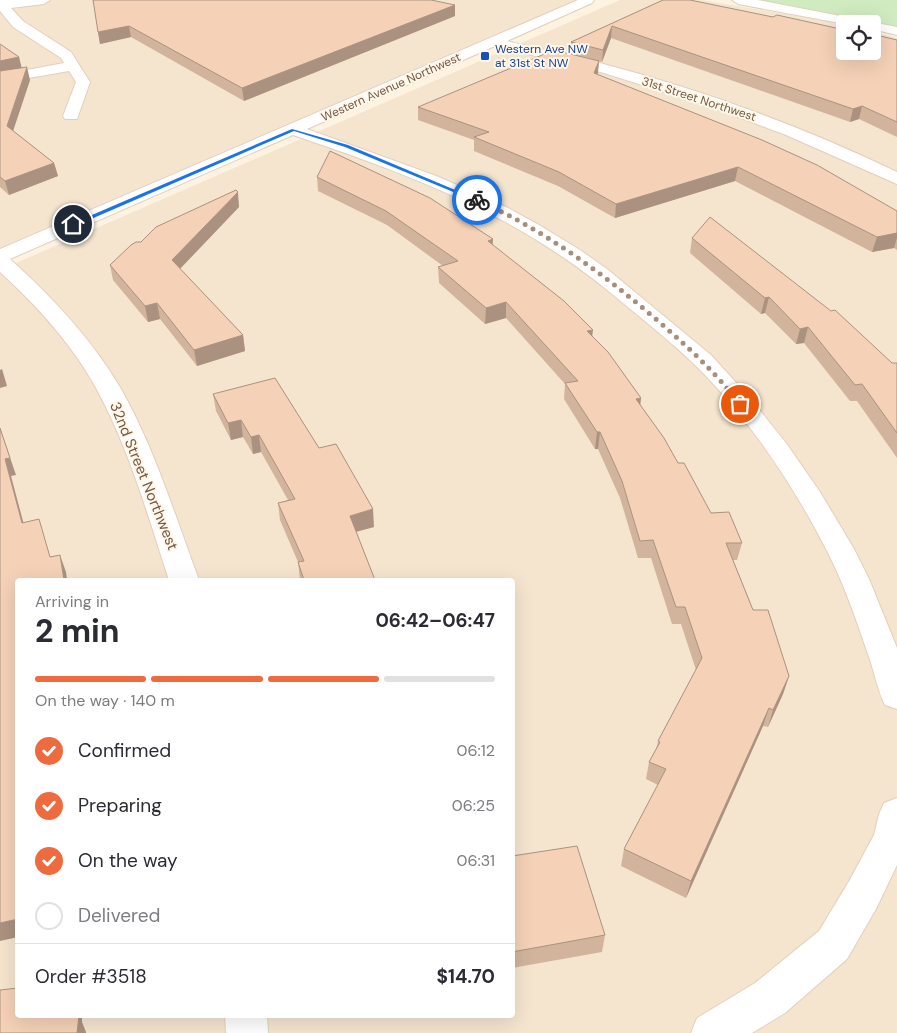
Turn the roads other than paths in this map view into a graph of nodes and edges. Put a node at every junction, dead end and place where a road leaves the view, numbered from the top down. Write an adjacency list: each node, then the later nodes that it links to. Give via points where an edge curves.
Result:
1 (44, 0): 4 (street)
2 (588, 0): 8 (street, Western Avenue Northwest)
3 (738, 0): 5 (street)
4 (1, 5): 9 (street, via 18,24 66,55)
5 (836, 19)
6 (881, 28): 7 (street)
7 (897, 31)
8 (494, 42): 12 (street, Western Avenue Northwest); 13 (street, 31st Street Northwest, via 607,69 690,94 815,140)
9 (74, 66): 10 (street); 11 (street, via 84,82)
10 (0, 79)
11 (71, 116)
12 (293, 130): 14 (street, Western Avenue Northwest); 17 (street, via 346,146 517,220 566,248 692,351 749,414 824,521 852,573 892,674)
13 (897, 179)
14 (0, 256)
15 (0, 261): 16 (street, 32nd Street Northwest, via 21,279 72,338 98,372 119,408)
16 (183, 578)
17 (897, 696)
18 (897, 814): 21 (street, via 892,836 833,945 770,998)
19 (246, 1018): 20 (street)
20 (248, 1033)
21 (712, 1033)

